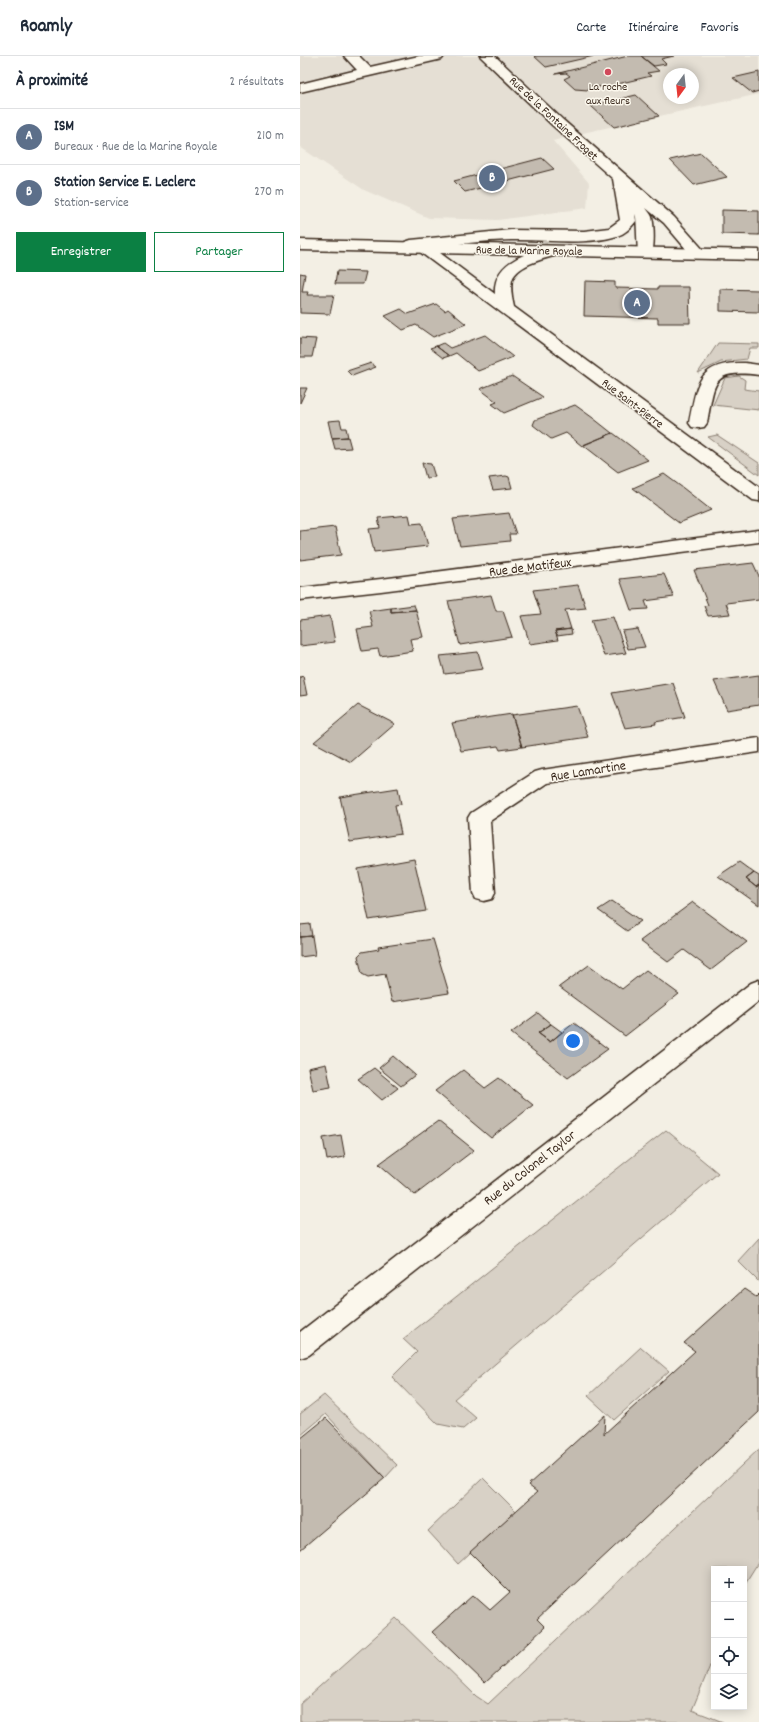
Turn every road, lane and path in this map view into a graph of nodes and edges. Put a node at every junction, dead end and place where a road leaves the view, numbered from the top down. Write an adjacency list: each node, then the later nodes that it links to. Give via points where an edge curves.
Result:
1 (351, 56): 4 (street)
2 (487, 56): 7 (street, Rue de la Fontaine Froget)
3 (429, 57): 4 (street)
4 (367, 72): 6 (street)
5 (300, 74): 6 (street)
6 (305, 87)
7 (621, 179): 9 (street, via 628,221 614,232 584,236 511,235); 12 (street, Rue de la Fontaine Froget, via 644,217); 13 (street, Rue de la Fontaine Froget, via 669,220)
8 (300, 246): 9 (street, Rue de la Marine Royale)
9 (395, 247): 10 (street, Rue de la Marine Royale)
10 (423, 248): 11 (street, Rue de la Marine Royale); 15 (street, Rue Saint-Pierre)
11 (555, 250): 12 (street, Rue de la Marine Royale); 15 (street, via 522,261 508,271 502,286)
12 (645, 252): 13 (street, Rue de la Marine Royale)
13 (698, 253): 14 (street, Rue de la Marine Royale)
14 (759, 254)
15 (506, 309): 18 (street, Rue Saint-Pierre)
16 (759, 370): 17 (street, via 732,368 717,374 707,382)
17 (698, 423)
18 (759, 496)
19 (759, 536): 20 (street, Rue de Matifeux)
20 (300, 594)
21 (759, 745): 22 (street, Rue Lamartine, via 542,778 479,818)
22 (484, 894)
23 (759, 989): 24 (street, Rue du Colonel Taylor)
24 (300, 1347)

